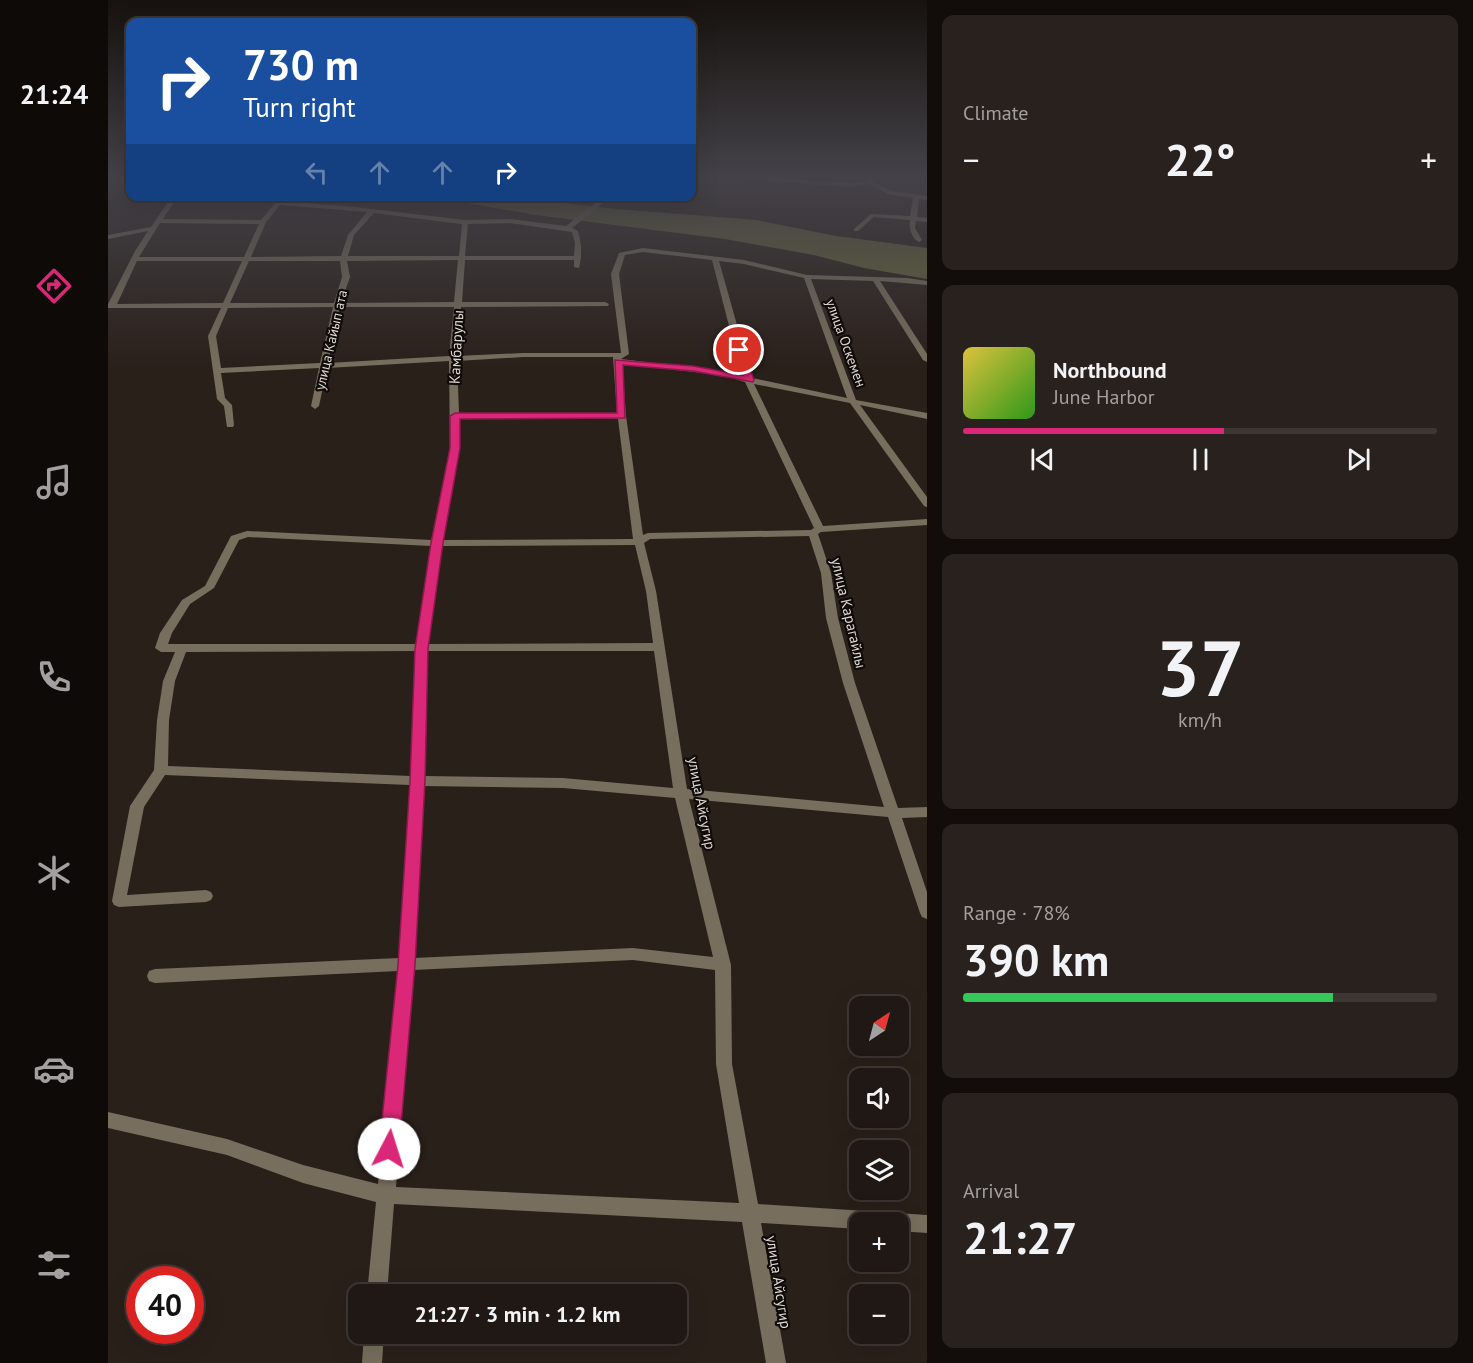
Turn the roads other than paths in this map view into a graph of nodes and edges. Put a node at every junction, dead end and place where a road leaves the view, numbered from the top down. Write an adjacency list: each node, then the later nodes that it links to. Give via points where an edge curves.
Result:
1 (146, 241): 7 (street)
2 (254, 241): 10 (street)
3 (349, 241): 11 (street, улица Кайып ата)
4 (463, 241): 8 (street, Камбарулы)
5 (576, 241): 6 (street)
6 (579, 258): 8 (street); 12 (street)
7 (135, 259): 10 (street); 20 (street)
8 (462, 259): 11 (street); 16 (street, Камбарулы)
9 (715, 259): 13 (street, via 754,263); 22 (street, улица Айсугир, via 643,250 622,253 615,274 625,354); 26 (street, улица Карагайлы)
10 (245, 260): 11 (street); 18 (street)
11 (343, 260): 19 (street, улица Кайып ата, via 346,277)
12 (577, 267)
13 (807, 277): 14 (street); 27 (street, улица Оскемен)
14 (876, 280): 15 (street); 23 (street)
15 (927, 283)
16 (458, 304): 17 (street); 19 (street); 21 (street, Камбарулы)
17 (605, 304)
18 (226, 305): 19 (street); 20 (street); 25 (street, via 212,336)
19 (337, 305): 24 (street, улица Кайып ата)
20 (110, 306)
21 (453, 359): 22 (street, via 616,355); 24 (street); 29 (street, Камбарулы)
22 (618, 360): 26 (street); 30 (street, улица Айсугир)
23 (927, 360)
24 (324, 366): 25 (street); 28 (street, улица Кайып ата)
25 (217, 371): 32 (street)
26 (749, 380): 27 (street); 35 (street, улица Карагайлы)
27 (853, 402): 31 (street); 33 (street, улица Оскемен)
28 (315, 406)
29 (455, 416): 30 (street); 37 (street, Камбарулы, via 455,448)
30 (622, 416): 36 (street, улица Айсугир)
31 (927, 416)
32 (230, 425)
33 (927, 504)
34 (927, 522): 35 (street)
35 (816, 531): 36 (street, via 648,536); 45 (street, улица Карагайлы, via 849,683)
36 (639, 542): 37 (street); 38 (street, улица Айсугир)
37 (437, 543): 39 (street, via 239,536 209,588 186,602 166,633 161,648); 40 (street, Камбарулы)
38 (659, 647): 40 (street); 43 (street, улица Айсугир)
39 (182, 648): 40 (street); 41 (street, via 169,681)
40 (422, 649): 42 (street, Камбарулы)
41 (161, 770): 42 (street); 46 (street, via 137,806 119,901)
42 (417, 781): 43 (street, via 563,783); 48 (street, Камбарулы)
43 (681, 794): 45 (street); 49 (street, улица Айсугир)
44 (927, 812): 45 (street)
45 (894, 813): 47 (street, улица Карагайлы)
46 (206, 896)
47 (927, 913)
48 (406, 965): 49 (street, via 633,954); 50 (street); 52 (street, Камбарулы)
49 (723, 965): 53 (street, улица Айсугир, via 724,1064)
50 (155, 976)
51 (108, 1120): 52 (street, via 227,1147 303,1174)
52 (385, 1195): 53 (street); 55 (street, Камбарулы)
53 (751, 1213): 54 (street); 58 (street, улица Айсугир)
54 (927, 1224)
55 (378, 1284)
56 (373, 1344): 57 (street)
57 (372, 1363)
58 (776, 1363)

